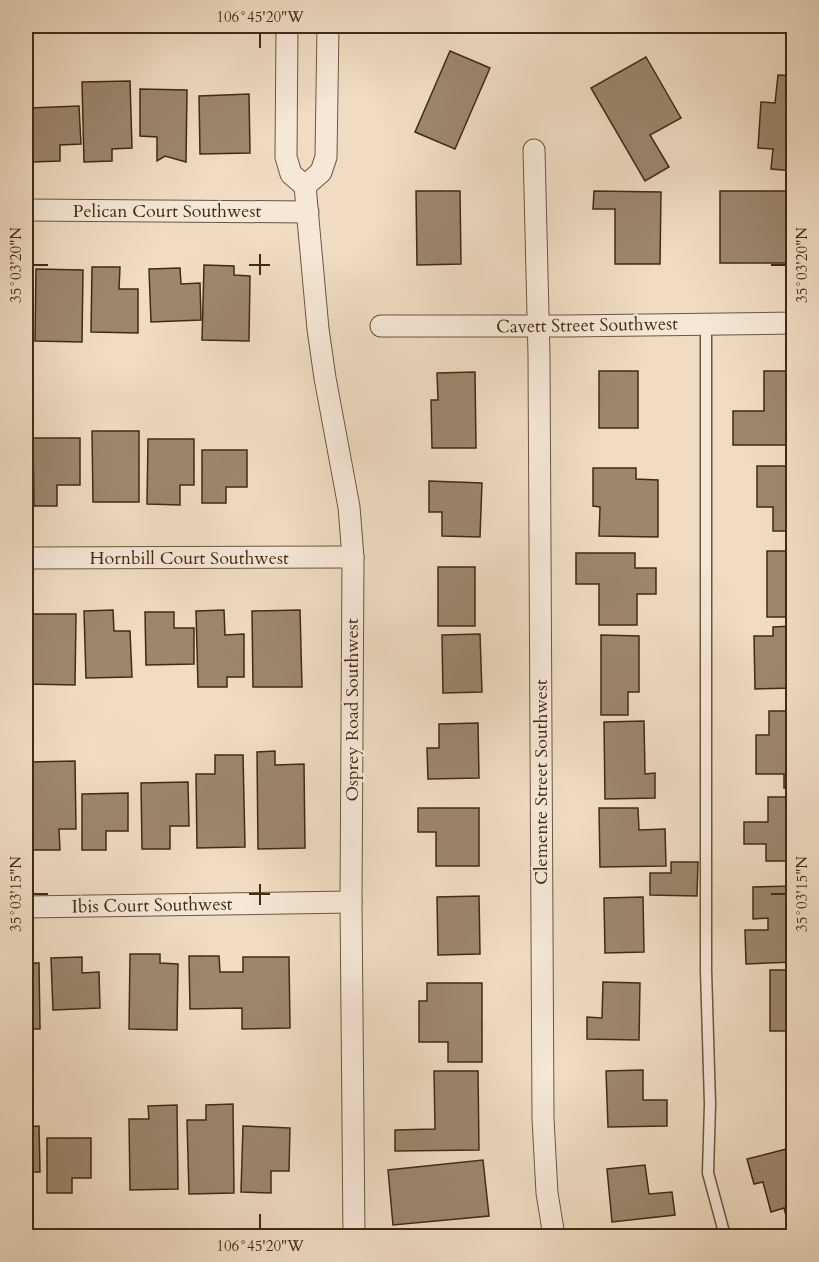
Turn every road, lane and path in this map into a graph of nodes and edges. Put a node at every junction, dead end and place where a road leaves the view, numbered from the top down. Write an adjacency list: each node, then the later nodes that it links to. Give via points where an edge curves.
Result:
1 (287, 26): 4 (street, via 286,157 291,174)
2 (328, 26): 4 (street, via 327,157 321,172)
3 (534, 150): 10 (street, Clemente Street Southwest)
4 (305, 186): 6 (street, Osprey Road Southwest)
5 (26, 210): 6 (street, Pelican Court Southwest)
6 (308, 212): 11 (street, Osprey Road Southwest, via 318,329 349,507)
7 (794, 323): 8 (street, Cavett Street Southwest)
8 (706, 324): 10 (street, Cavett Street Southwest); 17 (lane, via 708,1173)
9 (381, 326): 10 (street, Cavett Street Southwest)
10 (538, 326): 16 (street, Clemente Street Southwest, via 543,1119)
11 (353, 557): 12 (street, Hornbill Court Southwest); 13 (street, Osprey Road Southwest)
12 (26, 558)
13 (351, 902): 14 (street, Ibis Court Southwest); 15 (street, Osprey Road Southwest)
14 (26, 907)
15 (354, 1236)
16 (554, 1236)
17 (725, 1236)

